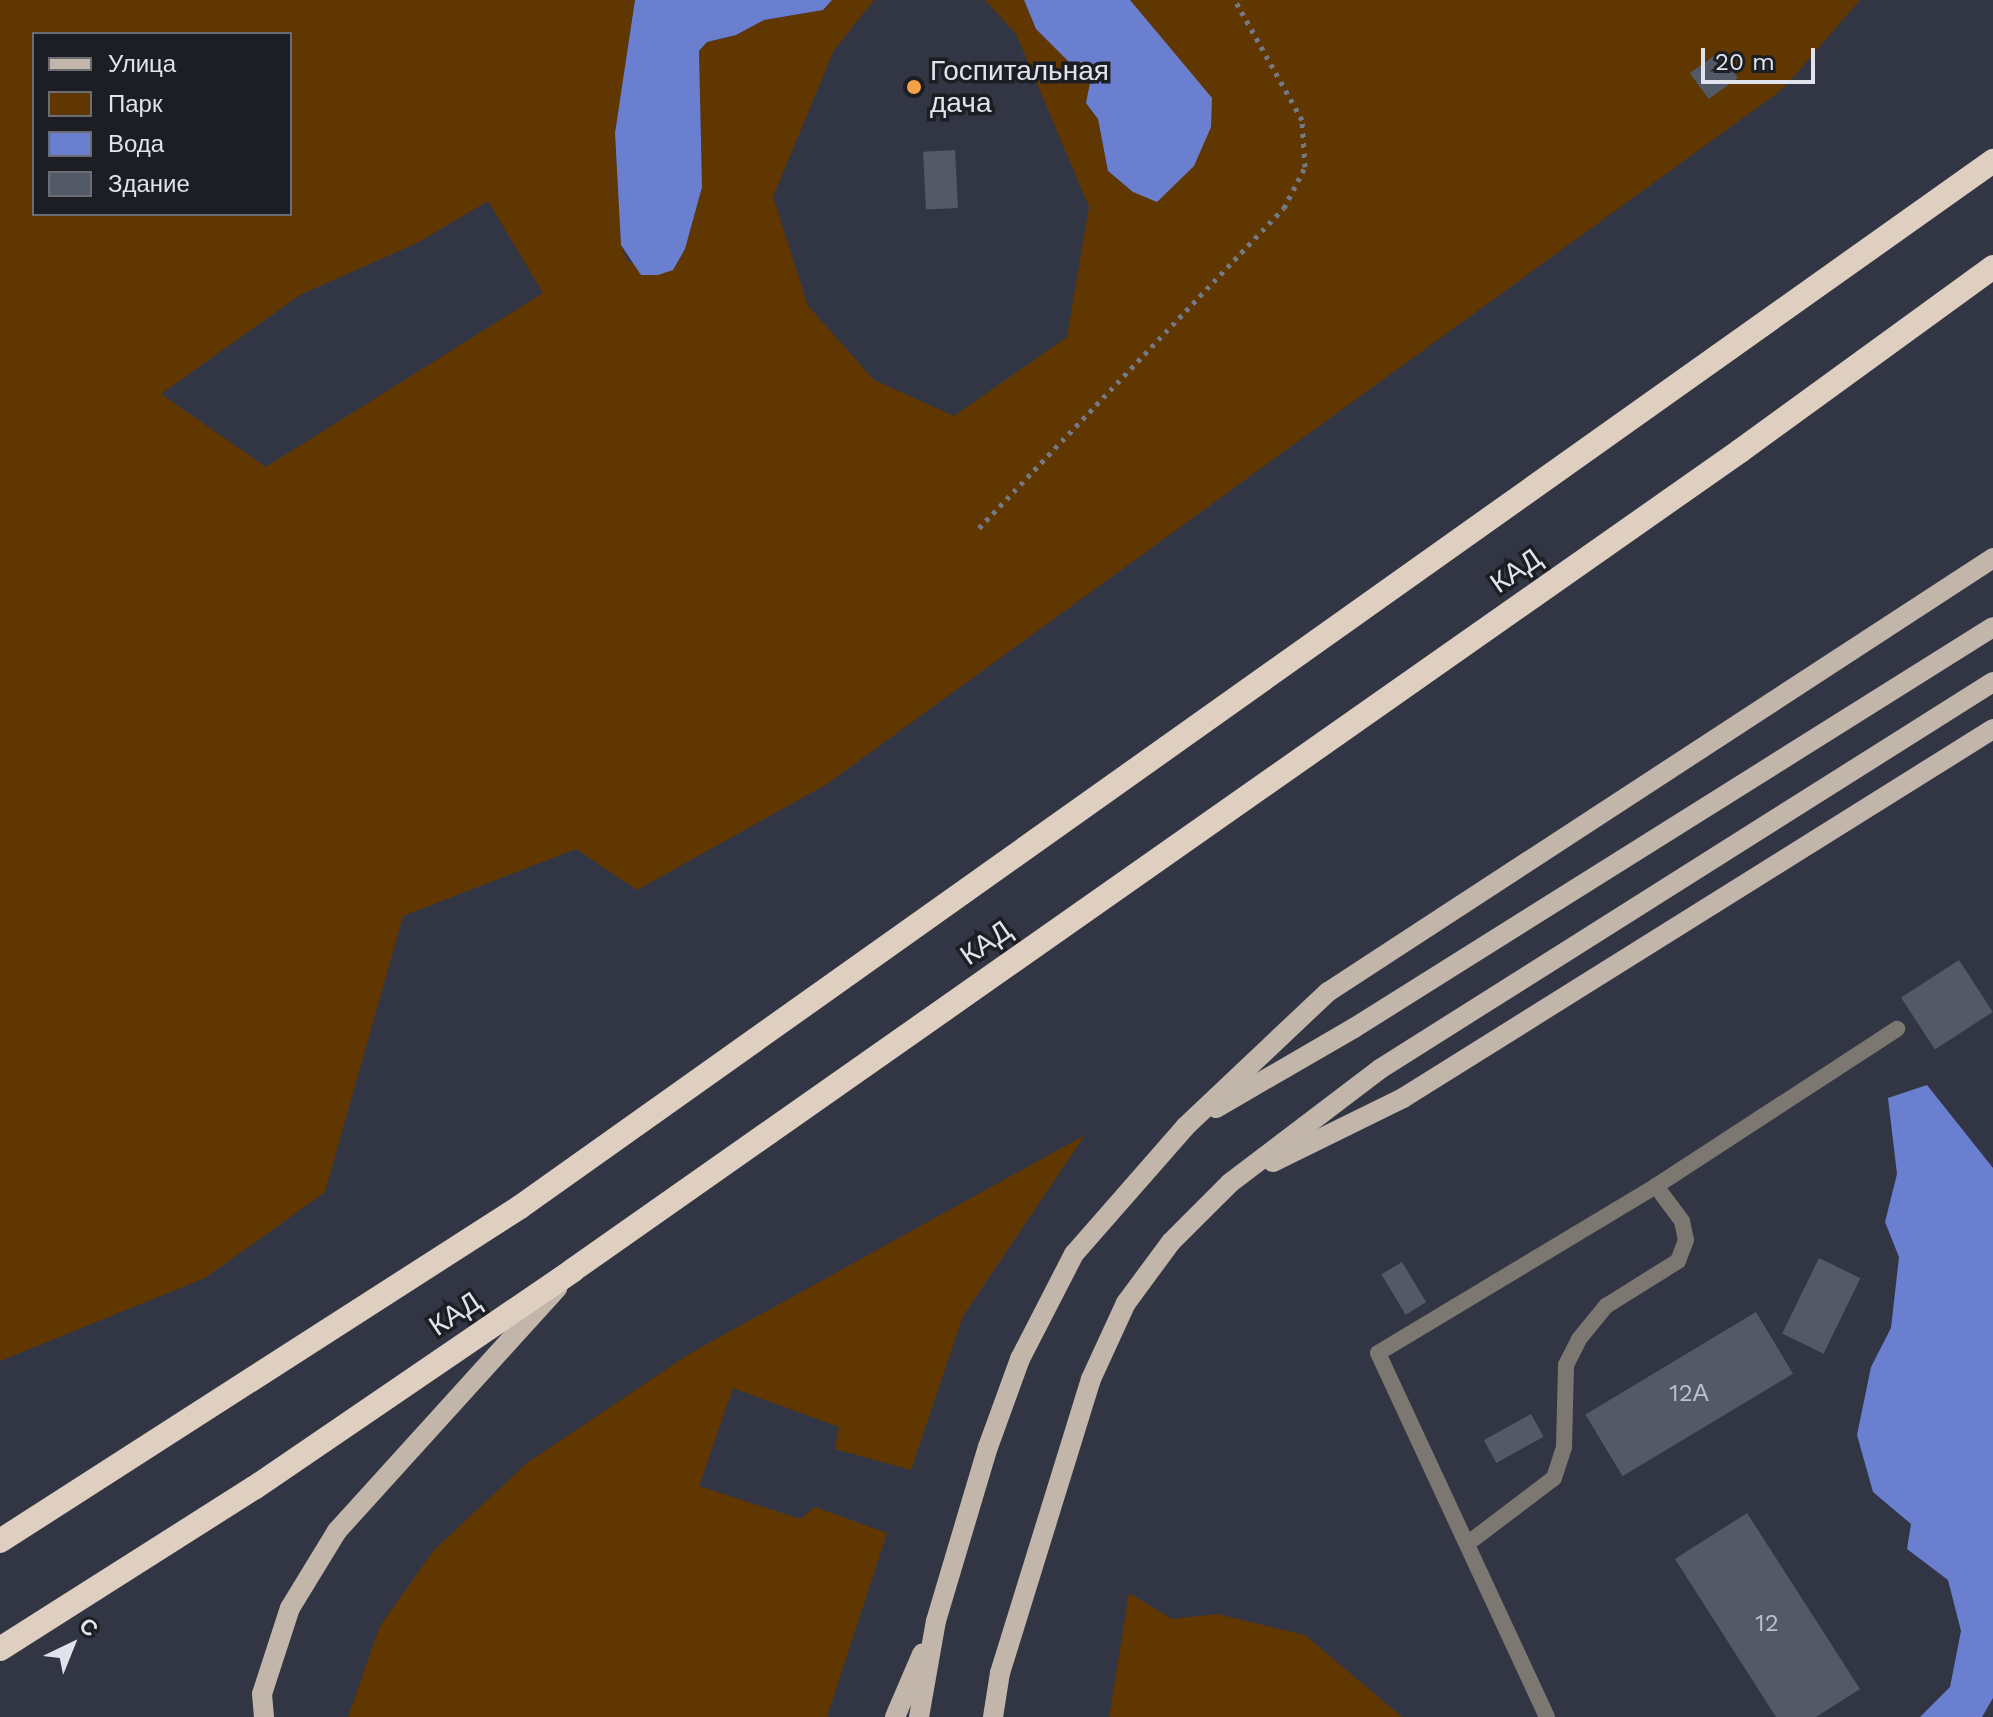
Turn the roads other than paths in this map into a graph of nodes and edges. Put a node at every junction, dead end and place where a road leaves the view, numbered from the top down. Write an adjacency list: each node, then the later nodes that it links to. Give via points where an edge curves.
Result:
1 (1993, 161): 12 (highway, КАД, via 520,1207)
2 (1993, 267): 11 (highway, КАД, via 1740,451)
3 (1993, 558): 8 (main road, via 1328,992)
4 (1993, 627): 8 (main road, via 1354,1028)
5 (1993, 682): 9 (main road, via 1380,1069)
6 (1993, 729): 9 (main road, via 1403,1098)
7 (1897, 1029): 10 (lane)
8 (1185, 1127): 14 (main road, via 1074,1254 1027,1346 988,1447)
9 (1230, 1183): 19 (main road, via 1171,1242 1126,1303 1091,1379 1000,1673)
10 (1656, 1186): 13 (lane, via 1682,1221 1686,1240 1678,1261 1606,1306 1579,1339 1566,1365 1564,1447 1554,1478); 13 (lane, via 1378,1353)
11 (573, 1270): 15 (highway, КАД, via 229,1505); 16 (main road, via 337,1531 290,1608 262,1694)
12 (0, 1541)
13 (1467, 1544): 20 (lane)
14 (936, 1621): 17 (main road); 18 (main road)
15 (0, 1649)
16 (264, 1717)
17 (895, 1717)
18 (919, 1717)
19 (993, 1717)
20 (1547, 1717)

